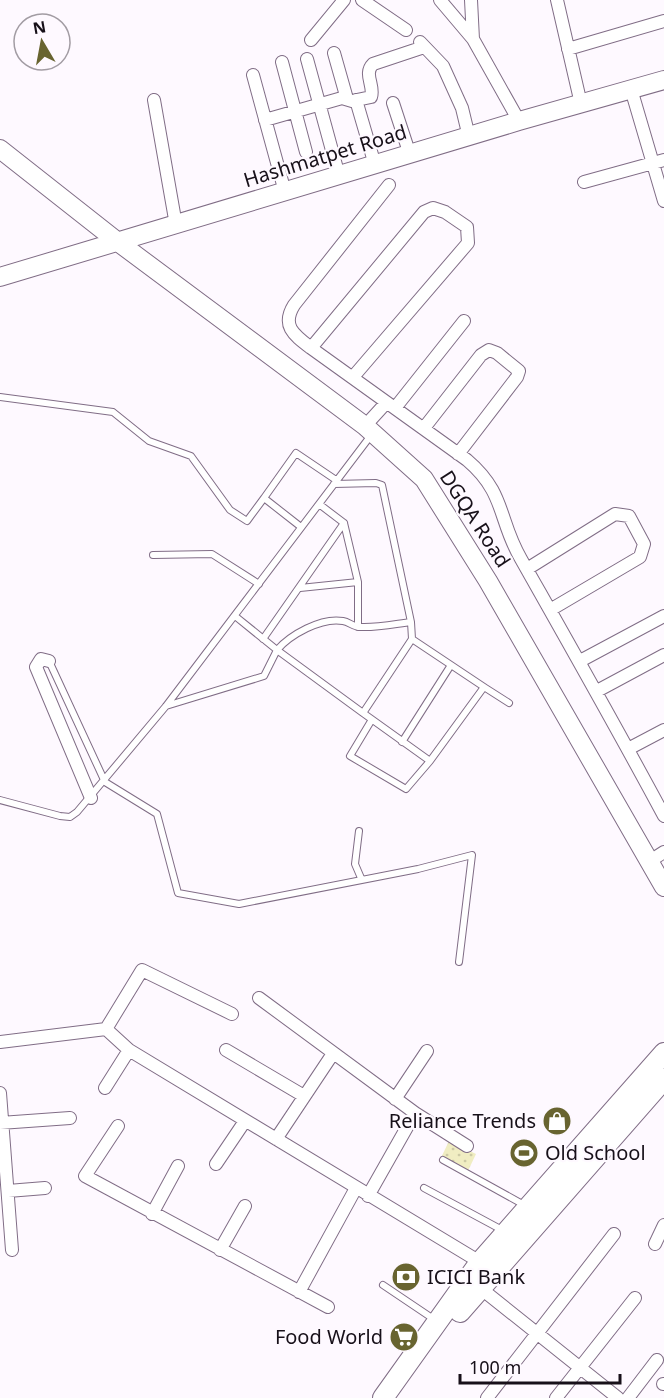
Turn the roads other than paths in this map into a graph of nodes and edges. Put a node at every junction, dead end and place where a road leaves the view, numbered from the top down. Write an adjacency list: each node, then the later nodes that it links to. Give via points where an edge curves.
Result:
1 (344, 0): 9 (street)
2 (362, 0): 7 (street)
3 (440, 0): 8 (street)
4 (471, 0): 8 (street)
5 (557, 0): 10 (street)
6 (664, 21): 10 (street)
7 (406, 30)
8 (472, 39): 24 (street)
9 (312, 40)
10 (568, 49): 20 (street)
11 (334, 53): 18 (street)
12 (307, 58): 21 (street)
13 (282, 62): 22 (street)
14 (253, 75): 23 (street)
15 (664, 80): 16 (main road, Hashmatpet Road)
16 (632, 89): 20 (main road, Hashmatpet Road); 29 (street)
17 (154, 100): 36 (street)
18 (352, 100): 21 (street); 25 (street, via 373,95 369,74 373,64 422,45 442,66 453,86); 30 (street)
19 (393, 103): 28 (street)
20 (581, 104): 24 (main road, Hashmatpet Road)
21 (318, 106): 22 (street); 31 (street)
22 (295, 112): 23 (street); 27 (street)
23 (265, 120): 34 (street)
24 (519, 121): 25 (main road, Hashmatpet Road)
25 (469, 137): 28 (main road, Hashmatpet Road)
26 (0, 149): 37 (main road, DGQA Road)
27 (306, 152)
28 (410, 155): 30 (main road, Hashmatpet Road)
29 (658, 161): 32 (street); 35 (street)
30 (375, 165): 31 (main road, Hashmatpet Road)
31 (339, 176): 34 (main road, Hashmatpet Road)
32 (584, 182)
33 (389, 185): 40 (street, via 289,313 290,330)
34 (285, 192): 36 (main road, Hashmatpet Road)
35 (664, 201)
36 (176, 225): 37 (main road, Hashmatpet Road)
37 (118, 242): 38 (main road, Hashmatpet Road); 45 (main road, DGQA Road)
38 (0, 277)
39 (464, 321): 43 (street)
40 (311, 348): 41 (street); 41 (street, via 424,212 433,208 445,212 467,227 468,243)
41 (353, 377): 43 (street)
42 (0, 397): 48 (lane, via 113,411 149,441 191,456 230,510 247,521)
43 (391, 406): 44 (street); 45 (street)
44 (424, 428): 46 (street); 46 (street, via 481,355 489,350 515,365 517,377)
45 (369, 430): 47 (lane); 84 (main road, DGQA Road, via 424,479)
46 (458, 454): 53 (street, via 490,483)
47 (335, 482): 48 (lane, via 296,453); 49 (lane); 60 (lane, via 382,485)
48 (264, 498): 51 (lane)
49 (319, 504): 50 (lane); 51 (lane)
50 (344, 523): 54 (lane); 56 (lane)
51 (301, 527): 55 (lane)
52 (153, 555): 55 (lane, via 212,554)
53 (527, 569): 57 (street); 57 (street, via 615,514 629,516 644,544 640,557)
54 (358, 582): 56 (lane); 61 (lane)
55 (259, 584): 58 (lane)
56 (300, 588): 62 (lane)
57 (550, 610): 67 (street)
58 (235, 616): 62 (lane); 72 (lane)
59 (664, 616): 67 (street)
60 (411, 622): 61 (lane); 63 (lane)
61 (358, 627): 64 (lane, via 341,620 304,629 287,638)
62 (263, 639): 64 (lane)
63 (412, 639): 68 (lane); 73 (lane)
64 (278, 650): 72 (lane, via 264,676); 73 (lane)
65 (664, 655): 70 (street)
66 (49, 661): 79 (lane); 80 (street, via 41,659 36,667)
67 (580, 661): 70 (street)
68 (451, 665): 69 (lane); 76 (lane)
69 (484, 687): 71 (lane); 78 (lane)
70 (597, 691): 77 (street)
71 (509, 703)
72 (166, 706): 79 (lane)
73 (363, 713): 74 (lane)
74 (371, 721): 76 (lane); 78 (lane, via 350,756 406,789)
75 (664, 730): 77 (street)
76 (402, 742): 78 (lane)
77 (628, 749): 82 (street)
78 (430, 761)
79 (105, 782): 80 (lane); 85 (lane, via 157,814 178,893 239,904)
80 (91, 798): 81 (lane, via 70,817)
81 (0, 800)
82 (664, 816)
83 (359, 831): 85 (lane, via 355,864)
84 (657, 856): 86 (main road, DGQA Road)
85 (361, 878): 87 (lane, via 472,855)
86 (664, 886)
87 (459, 962)
88 (259, 998): 96 (street)
89 (232, 1014): 90 (street, via 142,970)
90 (106, 1029): 91 (street); 92 (street)
91 (0, 1042)
92 (129, 1050): 98 (street); 104 (street)
93 (226, 1050): 100 (street)
94 (427, 1051): 101 (street)
95 (664, 1053): 118 (main road)
96 (332, 1054): 100 (street); 101 (street)
97 (664, 1079): 128 (main road)
98 (105, 1088)
99 (0, 1094): 105 (street)
100 (304, 1096): 107 (street)
101 (395, 1099): 102 (street)
102 (415, 1113): 108 (street); 116 (street)
103 (70, 1118): 105 (street)
104 (245, 1121): 107 (street); 110 (street)
105 (2, 1123): 115 (street)
106 (118, 1126): 119 (street, via 85,1176)
107 (276, 1139): 113 (street)
108 (467, 1146)
109 (443, 1160): 118 (lane)
110 (216, 1164)
111 (178, 1166): 119 (street)
112 (45, 1188): 115 (street)
113 (356, 1188): 116 (street); 129 (street)
114 (424, 1188): 121 (lane)
115 (8, 1191): 124 (street)
116 (368, 1196): 126 (street)
117 (244, 1206): 125 (street)
118 (529, 1208): 121 (main road)
119 (152, 1214): 125 (street)
120 (664, 1225): 123 (street)
121 (507, 1232): 126 (main road)
122 (614, 1234): 133 (street)
123 (655, 1244)
124 (12, 1250)
125 (220, 1250): 129 (street)
126 (480, 1262): 132 (main road)
127 (383, 1285): 132 (lane)
128 (480, 1287): 133 (street); 137 (main road)
129 (299, 1292): 131 (street)
130 (635, 1298): 135 (street)
131 (328, 1307)
132 (438, 1322): 136 (main road)
133 (538, 1333): 135 (street); 138 (street)
134 (657, 1360): 141 (street)
135 (579, 1368): 139 (street); 140 (street)
136 (383, 1398)
137 (399, 1398)
138 (487, 1398)
139 (556, 1398)
140 (618, 1398)
141 (628, 1398)

